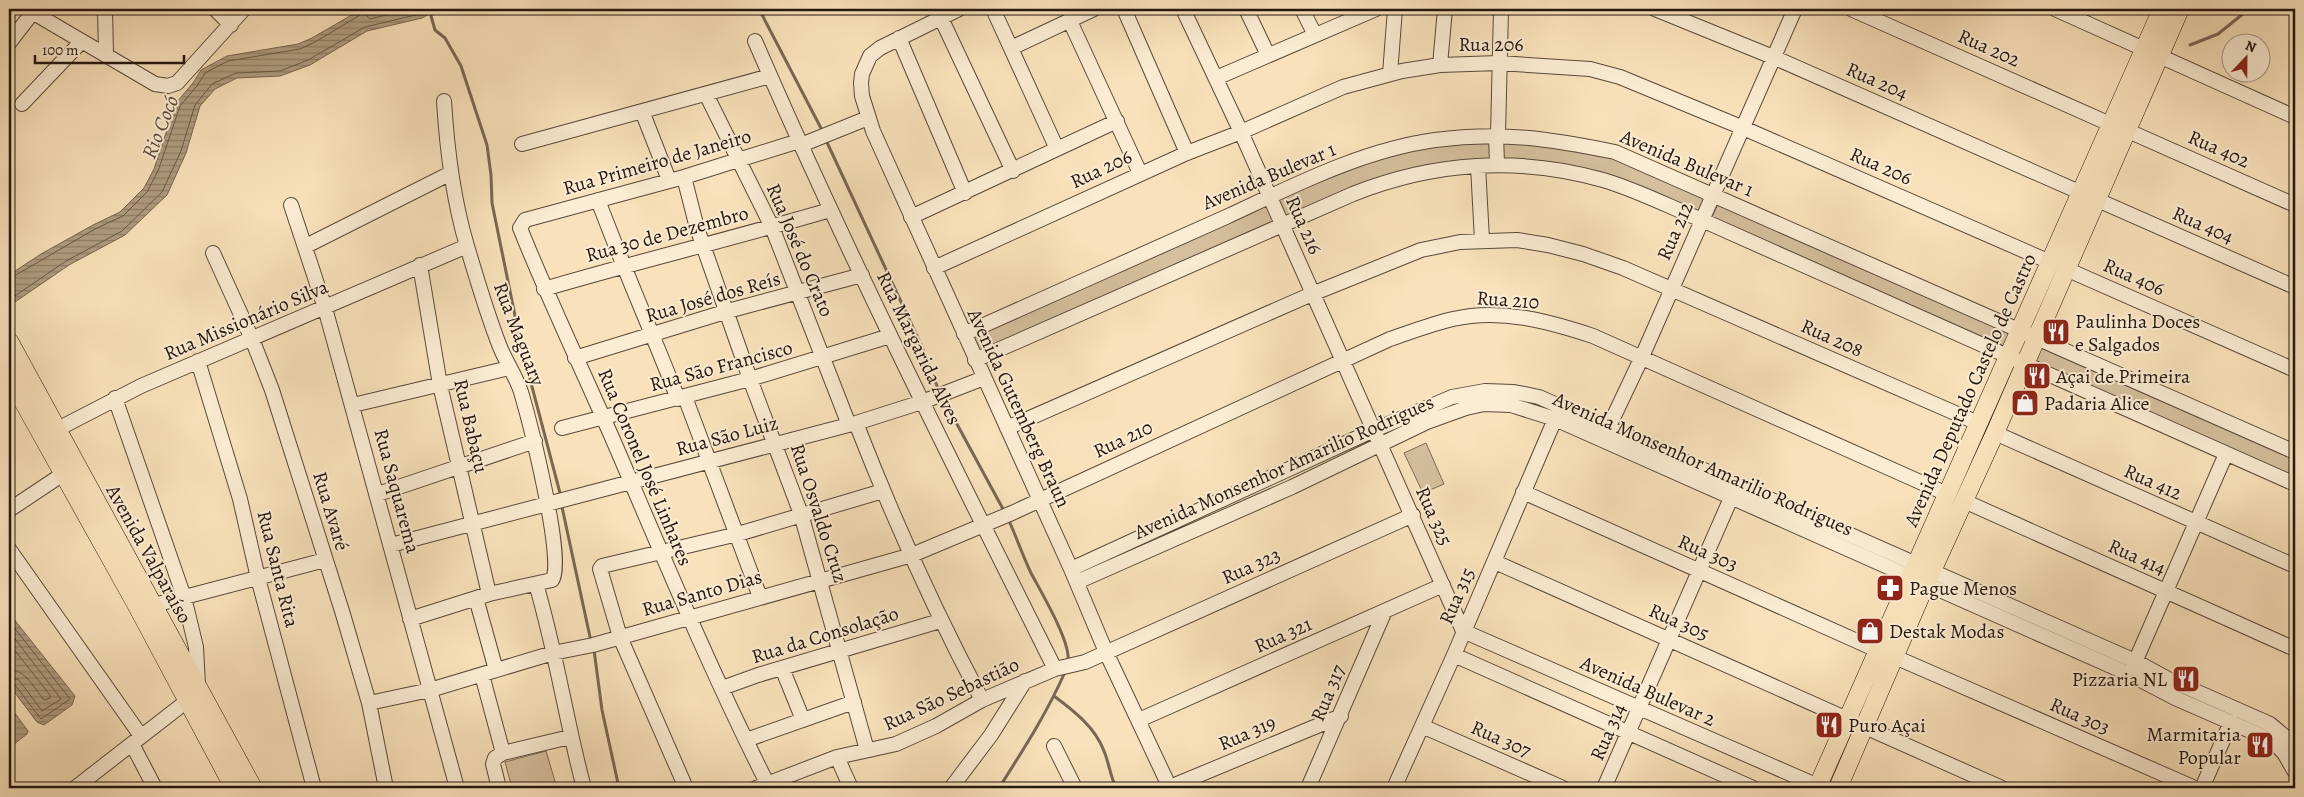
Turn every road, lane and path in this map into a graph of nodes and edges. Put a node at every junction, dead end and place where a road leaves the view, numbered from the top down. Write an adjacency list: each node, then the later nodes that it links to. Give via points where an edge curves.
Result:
1 (105, 9): 33 (street)
2 (215, 9): 25 (street)
3 (244, 9): 25 (street)
4 (960, 9): 23 (street)
5 (993, 9): 31 (street)
6 (1094, 9): 24 (street)
7 (1124, 9): 55 (street)
8 (1183, 9): 40 (street, Rua 216)
9 (1246, 9): 34 (street)
10 (1302, 9): 26 (street)
11 (1395, 9): 38 (street)
12 (1445, 9): 37 (street)
13 (1501, 9): 36 (street)
14 (1655, 9): 35 (street, Rua 204)
15 (1794, 9): 35 (street, Rua 212)
16 (1852, 9): 49 (street, Rua 202)
17 (2054, 9): 22 (street)
18 (2162, 9): 32 (main road, Avenida Deputado Castelo de Castro)
19 (2180, 9): 32 (main road, Avenida Deputado Castelo de Castro)
20 (31, 10): 29 (street); 30 (street)
21 (1367, 10): 26 (street)
22 (2073, 12): 32 (street)
23 (941, 18): 27 (street); 59 (street)
24 (1070, 21): 31 (street); 47 (street)
25 (231, 25): 33 (street, via 173,85 155,84)
26 (1315, 35): 34 (street)
27 (899, 38): 46 (street, Avenida Gutemberg Braun, via 874,51 862,74 862,96); 64 (street)
28 (755, 40): 39 (street, Rua Margarida Alves)
29 (82, 41): 33 (street); 43 (street)
30 (9, 42)
31 (1010, 48): 54 (street)
32 (2151, 53): 45 (street); 49 (main road, Avenida Deputado Castelo de Castro)
33 (106, 54)
34 (1268, 55): 40 (street)
35 (1773, 57): 48 (street, Rua 212); 66 (street, Rua 204)
36 (1499, 63): 37 (street, Rua 206); 48 (street, Rua 206, via 1582,68 1612,75); 51 (street)
37 (1440, 65): 38 (street, Rua 206)
38 (1390, 74): 50 (street, Rua 206, via 1343,87)
39 (770, 76): 41 (street); 52 (street, Rua Margarida Alves)
40 (1216, 78): 50 (street, Rua 216)
41 (706, 94): 44 (street); 56 (street, Rua José do Crato)
42 (444, 101): 60 (street, Rua Maguary)
43 (22, 104)
44 (642, 111): 53 (street); 63 (street)
45 (2295, 117)
46 (868, 118): 52 (street, Rua Primeiro de Janeiro); 72 (street, Avenida Gutemberg Braun)
47 (1118, 121): 54 (street); 61 (street)
48 (1741, 126): 65 (street, Rua 212); 82 (street, Rua 206)
49 (2118, 127): 66 (main road, Avenida Deputado Castelo de Castro); 70 (street, Rua 402)
50 (1242, 132): 55 (street, Rua 206); 67 (street, Rua 216)
51 (1497, 135): 57 (street); 65 (street, Avenida Bulevar 1, via 1547,139 1615,152); 67 (street, Avenida Bulevar 1, via 1435,140 1384,150)
52 (800, 143): 56 (street, Rua Primeiro de Janeiro); 71 (street, Rua Margarida Alves)
53 (522, 144)
54 (1057, 149): 59 (street)
55 (1187, 153): 61 (street, Rua 206)
56 (739, 160): 62 (street, Rua Primeiro de Janeiro); 76 (street, Rua José do Crato)
57 (1497, 164): 58 (street); 74 (street, via 1551,168 1604,180)
58 (1478, 166): 75 (street, via 1448,168 1391,180); 77 (street)
59 (1013, 170): 64 (street)
60 (451, 173): 79 (street); 80 (street, Rua Maguary)
61 (1140, 173): 85 (street, Rua 206)
62 (684, 177): 63 (street, Rua Primeiro de Janeiro); 78 (street, Rua Osvaldo Cruz)
63 (669, 180): 68 (street, Rua Primeiro de Janeiro)
64 (965, 193): 72 (street)
65 (1714, 194): 74 (street, Rua 212); 95 (street, Avenida Bulevar 1)
66 (2088, 196): 82 (main road, Avenida Deputado Castelo de Castro); 86 (main road, Avenida Deputado Castelo de Castro); 88 (street, Rua 404)
67 (1270, 197): 75 (street, Rua 216); 97 (street, Avenida Bulevar 1)
68 (598, 200): 73 (street, Rua Primeiro de Janeiro); 84 (street)
69 (291, 205): 79 (street, Rua Saquarema)
70 (2295, 205)
71 (830, 210): 76 (street, Rua 30 de Dezembro); 87 (street, Rua Margarida Alves)
72 (911, 217): 85 (street, Avenida Gutemberg Braun)
73 (525, 220): 89 (street, Rua Coronel José Linhares, via 520,228)
74 (1702, 220): 90 (street, Rua 212); 107 (street)
75 (1283, 225): 92 (street, Rua 216); 105 (street)
76 (772, 227): 78 (street, Rua 30 de Dezembro); 91 (street, Rua José do Crato)
77 (1482, 240): 90 (street, via 1517,240 1583,254); 92 (street, via 1421,250)
78 (703, 244): 84 (street, Rua 30 de Dezembro); 94 (street, Rua Osvaldo Cruz)
79 (306, 246): 93 (street, Rua Saquarema)
80 (467, 246): 83 (street, Rua Missionário Silva); 109 (street, Rua Maguary)
81 (213, 253): 100 (street, Rua Avaré)
82 (2050, 262): 95 (main road, Avenida Deputado Castelo de Castro)
83 (420, 265): 93 (street, Rua Missionário Silva); 114 (street, Rua Babaçu)
84 (623, 266): 89 (street, Rua 30 de Dezembro); 96 (street)
85 (934, 268): 97 (street, Avenida Gutemberg Braun)
86 (2066, 269): 99 (main road, Avenida Deputado Castelo de Castro); 110 (street, Rua 406)
87 (862, 275): 91 (street, Rua José dos Reís); 98 (street, Rua Margarida Alves)
88 (2295, 288)
89 (544, 289): 102 (street, Rua Coronel José Linhares)
90 (1671, 289): 104 (street, Rua 212); 121 (street, Rua 208)
91 (797, 293): 94 (street, Rua José dos Reís); 103 (street, Rua José do Crato)
92 (1312, 294): 106 (street, Rua 216); 124 (street)
93 (325, 308): 100 (street, Rua Missionário Silva); 118 (street, Rua Saquarema)
94 (728, 312): 96 (street, Rua José dos Reís); 113 (street, Rua Osvaldo Cruz)
95 (2019, 330): 99 (street, Avenida Bulevar 1); 107 (main road, Avenida Deputado Castelo de Castro)
96 (653, 334): 102 (street, Rua José dos Reís); 116 (street)
97 (964, 334): 105 (street, Avenida Gutemberg Braun)
98 (890, 336): 103 (street, Rua São Francisco); 117 (street, Rua Margarida Alves)
99 (2036, 337): 107 (main road, Avenida Deputado Castelo de Castro); 132 (street, Avenida Bulevar 1)
100 (252, 339): 108 (street, Rua Missionário Silva); 158 (street, Rua Avaré, via 272,390)
101 (9, 341): 126 (main road, Avenida Valparaíso)
102 (576, 358): 119 (street, Rua Coronel José Linhares)
103 (824, 358): 113 (street, Rua São Francisco); 122 (street, Rua José do Crato)
104 (1641, 359): 106 (street, Rua 210, via 1566,327 1525,318 1478,315 1427,326); 128 (street, Rua 212); 142 (street, Rua 210)
105 (976, 360): 112 (street, Avenida Gutemberg Braun)
106 (1341, 360): 125 (street, Rua 216); 144 (street, Rua 210)
107 (2016, 360): 121 (main road, Avenida Deputado Castelo de Castro); 127 (main road, Avenida Deputado Castelo de Castro); 133 (street)
108 (198, 361): 115 (street, Rua Missionário Silva); 164 (street, Rua Santa Rita, via 240,499)
109 (509, 368): 114 (street); 129 (street, Rua Maguary, via 520,390)
110 (2295, 370)
111 (9, 376): 126 (main road, Avenida Valparaíso)
112 (984, 378): 117 (street, Rua São Luiz); 124 (street, Avenida Gutemberg Braun)
113 (750, 379): 116 (street, Rua São Francisco); 130 (street, Rua Osvaldo Cruz)
114 (440, 385): 118 (street); 135 (street, Rua Babaçu)
115 (115, 398): 126 (street, Rua Missionário Silva); 170 (street)
116 (682, 398): 119 (street, Rua São Francisco); 134 (street)
117 (922, 402): 122 (street, Rua São Luiz); 152 (street, Rua Margarida Alves)
118 (353, 406): 141 (street, Rua Saquarema)
119 (603, 418): 123 (street, Rua São Francisco); 137 (street, Rua Coronel José Linhares)
120 (1556, 420): 128 (street, Avenida Monsenhor Amarilio Rodrigues); 131 (street, Avenida Monsenhor Amarilio Rodrigues, via 1511,405 1484,404 1427,422); 140 (street, Rua 315)
121 (1978, 423): 142 (main road, Avenida Deputado Castelo de Castro)
122 (853, 424): 130 (street, Rua São Luiz); 139 (street, Rua José do Crato)
123 (562, 428)
124 (1007, 428): 144 (street, Avenida Gutemberg Braun)
125 (1374, 430): 128 (street, Avenida Monsenhor Amarilio Rodrigues, via 1452,397 1485,391 1539,397); 131 (street, Rua 325); 161 (street, Avenida Monsenhor Amarilio Rodrigues)
126 (50, 433): 136 (main road, Avenida Valparaíso); 173 (main road, Avenida Valparaíso)
127 (1995, 433): 145 (main road, Avenida Deputado Castelo de Castro); 150 (street, Rua 412)
128 (1605, 434): 143 (street, Avenida Monsenhor Amarilio Rodrigues); 163 (street, Avenida Monsenhor Amarilio Rodrigues)
129 (535, 442): 135 (street); 146 (street, Rua Maguary)
130 (776, 444): 134 (street, Rua São Luiz); 148 (street, Rua Osvaldo Cruz)
131 (1380, 444): 149 (street, Rua 325); 166 (street, Avenida Monsenhor Amarilio Rodrigues, via 1283,491)
132 (2295, 452)
133 (2226, 454): 138 (street); 150 (street)
134 (709, 462): 137 (street, Rua São Luiz); 153 (street)
135 (460, 468): 141 (street); 151 (street, Rua Babaçu)
136 (63, 474): 147 (street); 201 (main road, Avenida Valparaíso)
137 (631, 482): 146 (street, Rua São Luiz); 156 (street, Rua Coronel José Linhares)
138 (2295, 484)
139 (882, 492): 148 (street); 157 (street, Rua José do Crato)
140 (1524, 492): 159 (street, Rua 315); 162 (street, Rua 303)
141 (378, 494): 154 (street, Rua Saquarema)
142 (1947, 494): 163 (main road, Avenida Deputado Castelo de Castro)
143 (1731, 498): 162 (street, Rua 314); 163 (street, Avenida Monsenhor Amarilio Rodrigues)
144 (1040, 499): 152 (street, Rua Santo Dias); 161 (street, Avenida Gutemberg Braun)
145 (1964, 501): 163 (main road, Avenida Deputado Castelo de Castro); 169 (street, Rua 414)
146 (548, 505): 151 (street, Rua São Luiz); 167 (street, Rua Maguary, via 556,570 552,580)
147 (9, 510)
148 (801, 514): 153 (street); 165 (street, Rua Osvaldo Cruz)
149 (1413, 515): 168 (street, Rua 325); 186 (street, Rua 323)
150 (2196, 523): 160 (street, Rua 412); 169 (street)
151 (474, 524): 154 (street, Rua São Luiz); 171 (street, Rua Babaçu)
152 (985, 525): 157 (street, Rua Santo Dias); 192 (street, Rua Margarida Alves)
153 (738, 534): 156 (street); 172 (street)
154 (391, 546): 176 (street, Rua Saquarema)
155 (9, 549): 215 (street)
156 (660, 552): 177 (street, Rua Coronel José Linhares); 181 (street, via 602,566 600,572)
157 (912, 555): 165 (street, Rua Santo Dias); 179 (street, Rua José do Crato)
158 (325, 560): 164 (street); 203 (street, Rua Avaré)
159 (1495, 562): 180 (street, Rua 315); 182 (street, Rua 305)
160 (2295, 566)
161 (1071, 569): 166 (street, Avenida Gutemberg Braun)
162 (1700, 571): 182 (street, Rua 314); 183 (street, Rua 303)
163 (1921, 574): 174 (street, Avenida Monsenhor Amarilio Rodrigues); 178 (street, Avenida Monsenhor Amarilio Rodrigues); 183 (main road, Avenida Deputado Castelo de Castro); 189 (main road, Avenida Deputado Castelo de Castro)
164 (258, 578): 170 (street); 229 (street, Rua Santa Rita)
165 (820, 580): 172 (street, Rua Santo Dias); 185 (street, Rua Osvaldo Cruz)
166 (1077, 582): 186 (street, Avenida Gutemberg Braun)
167 (536, 584): 171 (street); 187 (street, via 552,638)
168 (1443, 585): 175 (street, Rua 321); 180 (street, Rua 325)
169 (2166, 592): 184 (street, Rua 414); 190 (street)
170 (184, 596): 173 (street); 197 (street, via 196,647)
171 (482, 596): 176 (street); 193 (street, Rua Babaçu)
172 (760, 598): 177 (street, Rua Santo Dias)
173 (154, 605): 197 (main road, Avenida Valparaíso)
174 (2014, 607): 178 (street); 190 (street, Avenida Monsenhor Amarilio Rodrigues)
175 (1384, 613): 205 (street, Rua 317); 208 (street, Rua 321)
176 (410, 618): 199 (street, Rua Saquarema)
177 (689, 618): 181 (street, Rua Santo Dias); 198 (street, Rua Coronel José Linhares)
178 (2008, 620): 194 (street, Avenida Monsenhor Amarilio Rodrigues)
179 (940, 621): 185 (street, Rua da Consolação); 200 (street, Rua José do Crato)
180 (1463, 631): 188 (street, Rua 315); 204 (street, Avenida Bulevar 2)
181 (620, 637): 187 (street, Rua Santo Dias); 234 (street)
182 (1670, 640): 204 (street, Rua 314); 206 (street, Rua 305)
183 (1877, 650): 206 (main road, Avenida Deputado Castelo de Castro)
184 (2295, 650)
185 (838, 652): 191 (street, Rua da Consolação); 202 (street, Rua Osvaldo Cruz)
186 (1106, 652): 192 (street, Rua São Sebastião, via 1085,662); 208 (street, Avenida Gutemberg Braun)
187 (553, 653): 193 (street, Rua Santo Dias); 214 (street)
188 (1454, 655): 210 (street, Rua 315); 212 (street)
189 (1895, 657): 211 (main road, Avenida Deputado Castelo de Castro); 246 (street, Rua 303)
190 (2135, 661): 194 (street); 213 (street, Avenida Monsenhor Amarilio Rodrigues, via 2270,724)
191 (782, 668): 198 (street, Rua da Consolação); 207 (street)
192 (1055, 669): 196 (street, Rua São Sebastião)
193 (496, 670): 195 (street, Rua Santo Dias)
194 (2129, 674): 209 (street, Avenida Monsenhor Amarilio Rodrigues)
195 (482, 675): 199 (street, Rua Santo Dias); 220 (street)
196 (1025, 681): 200 (street, Rua São Sebastião); 236 (street, via 991,735)
197 (198, 686): 228 (main road, Avenida Valparaíso)
198 (722, 688): 216 (street, Rua Coronel José Linhares)
199 (430, 690): 203 (street, Rua Santo Dias); 231 (street, Rua Saquarema)
200 (982, 700): 219 (street, Rua São Sebastião, via 915,736)
201 (187, 701): 215 (street); 227 (main road, Avenida Valparaíso)
202 (854, 702): 207 (street); 219 (street, Rua Osvaldo Cruz)
203 (369, 703): 230 (street, Rua Avaré)
204 (1640, 710): 212 (street, Rua 314); 225 (street, Avenida Bulevar 2)
205 (1341, 716): 238 (street, Rua 319); 239 (street, Rua 317)
206 (1846, 719): 211 (street, Rua 305); 225 (main road, Avenida Deputado Castelo de Castro)
207 (803, 720): 216 (street)
208 (1139, 720): 238 (street, Avenida Gutemberg Braun)
209 (2231, 722): 213 (street, Avenida Monsenhor Amarilio Rodrigues); 247 (street)
210 (1422, 726): 240 (street, Rua 315); 241 (street, Rua 307)
211 (1864, 728): 244 (main road, Avenida Deputado Castelo de Castro); 245 (street)
212 (1630, 734): 242 (street, Rua 314); 243 (street)
213 (2283, 736): 217 (street, Avenida Monsenhor Amarilio Rodrigues); 222 (street, Avenida Monsenhor Amarilio Rodrigues, via 2284,753)
214 (570, 737): 220 (street); 233 (street)
215 (136, 740): 224 (street); 226 (street)
216 (746, 740): 223 (street, Rua Coronel José Linhares)
217 (2295, 745)
218 (1054, 746): 237 (street)
219 (868, 750): 221 (street, Rua São Sebastião)
220 (503, 753): 232 (street, via 494,758 492,764)
221 (837, 757): 223 (street, Rua São Sebastião); 235 (street)
222 (2295, 772)
223 (762, 786)
224 (79, 787)
225 (1817, 787)
226 (155, 788)
227 (234, 788)
228 (253, 788)
229 (314, 788)
230 (386, 788)
231 (457, 788)
232 (499, 788)
233 (584, 788)
234 (686, 788)
235 (851, 788)
236 (950, 788)
237 (1075, 788)
238 (1170, 788)
239 (1308, 788)
240 (1394, 788)
241 (1563, 788)
242 (1604, 788)
243 (1753, 788)
244 (1838, 788)
245 (2002, 788)
246 (2195, 788)
247 (2202, 788)

